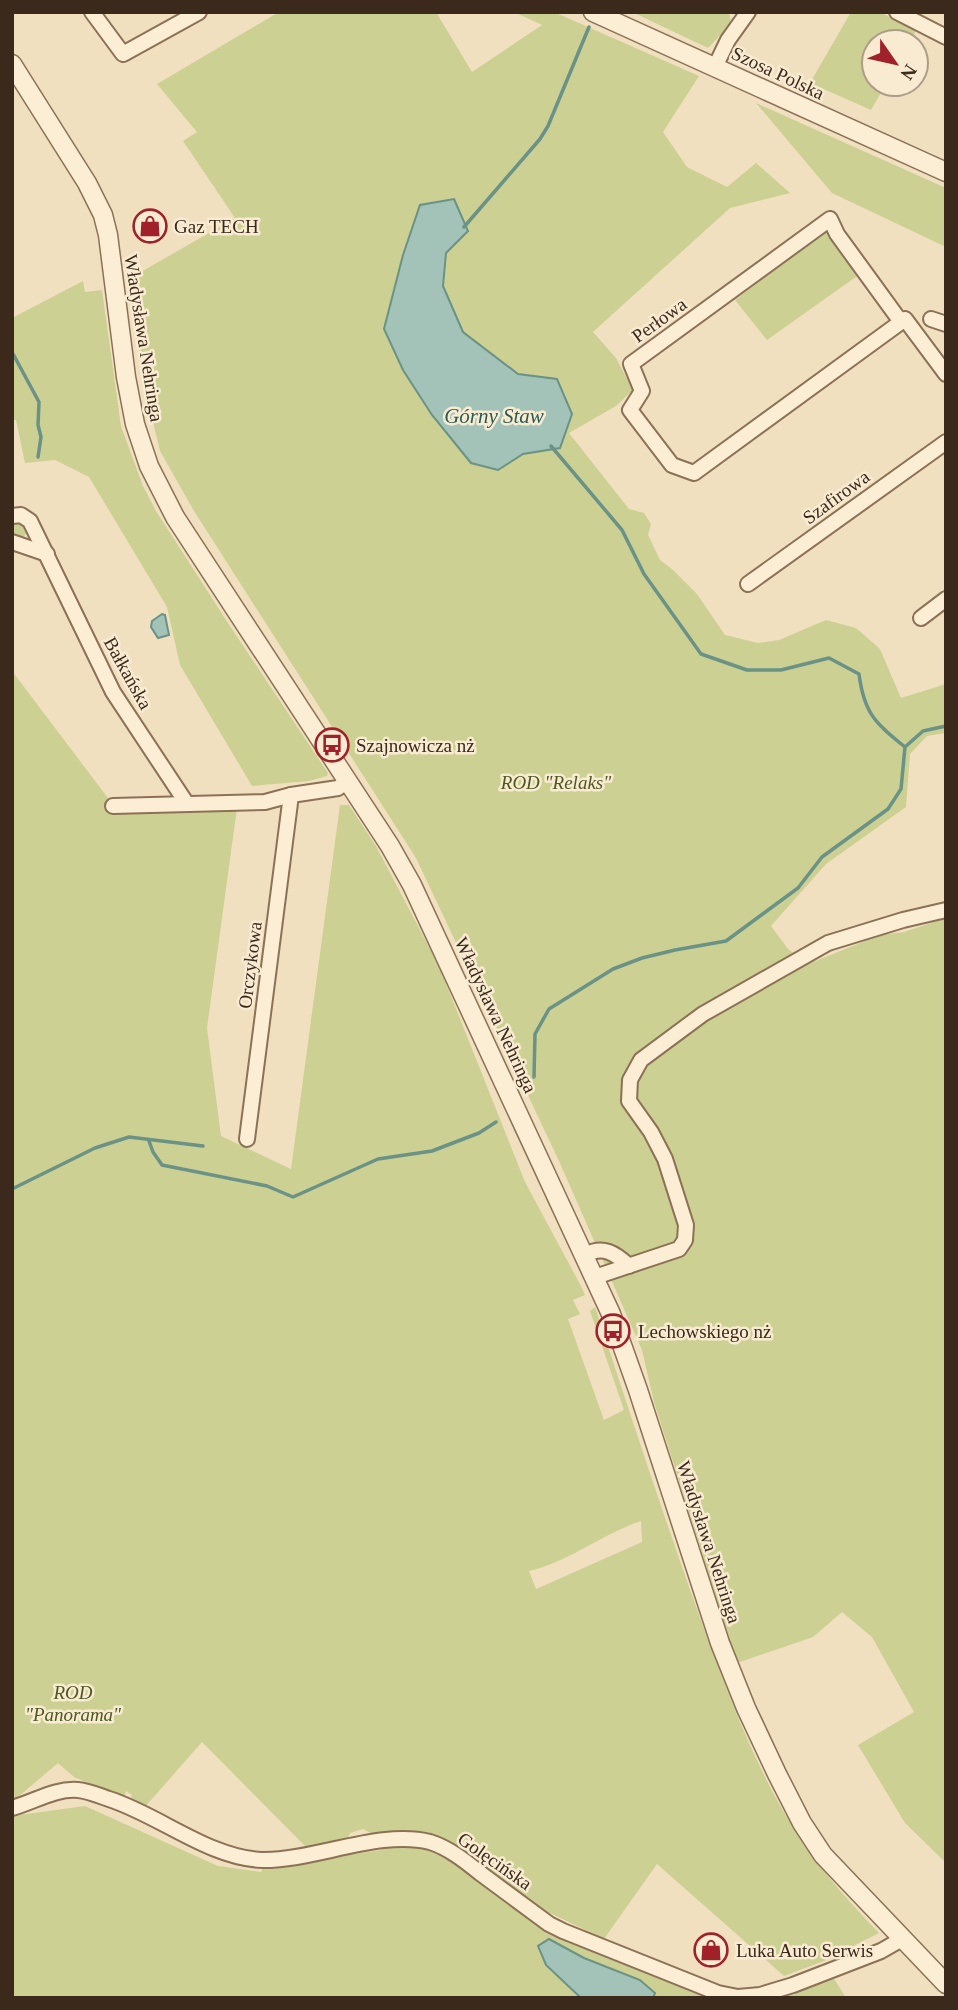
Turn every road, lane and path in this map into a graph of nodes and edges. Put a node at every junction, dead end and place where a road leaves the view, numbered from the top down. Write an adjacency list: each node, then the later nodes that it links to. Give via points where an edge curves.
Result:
1 (92, 12): 2 (street, via 123,54)
2 (199, 12)
3 (593, 12): 8 (street, Szosa Polska)
4 (748, 12): 8 (street)
5 (897, 12): 6 (street)
6 (946, 37)
7 (12, 64): 21 (street, Władysława Nehringa, via 103,215 129,399 140,443 160,490)
8 (715, 67): 9 (street, Szosa Polska)
9 (946, 172)
10 (931, 319): 12 (street)
11 (901, 322): 11 (street, Perłowa, via 836,234 830,219 631,363 642,391 630,410 672,465 694,473); 13 (street, Perłowa, via 905,319)
12 (946, 324)
13 (946, 374)
14 (946, 442): 18 (street, Szafirowa)
15 (12, 516): 17 (street, Bałkańska, via 30,521)
16 (12, 542): 17 (street)
17 (47, 554): 23 (street, Bałkańska, via 113,692)
18 (748, 584)
19 (946, 599): 20 (street)
20 (921, 618)
21 (347, 781): 22 (street, via 338,788); 27 (street, Władysława Nehringa, via 406,873)
22 (291, 795): 23 (street, via 265,802); 26 (street, Orczykowa)
23 (187, 804): 24 (street)
24 (113, 806)
25 (946, 910): 28 (street, via 828,943 704,1014 650,1051 635,1067 629,1101 665,1159 686,1225 679,1249)
26 (247, 1139)
27 (585, 1255): 28 (street, via 604,1249); 29 (street, Władysława Nehringa)
28 (629, 1266): 29 (street)
29 (595, 1277): 31 (street, Władysława Nehringa, via 629,1363 714,1626 746,1708 814,1842)
30 (12, 1808): 31 (street, Golęcińska, via 78,1790 116,1801 224,1853 260,1860 396,1840 431,1843 454,1853 549,1924 738,1997 793,1985)
31 (902, 1939): 32 (street, Władysława Nehringa)
32 (946, 1984)

